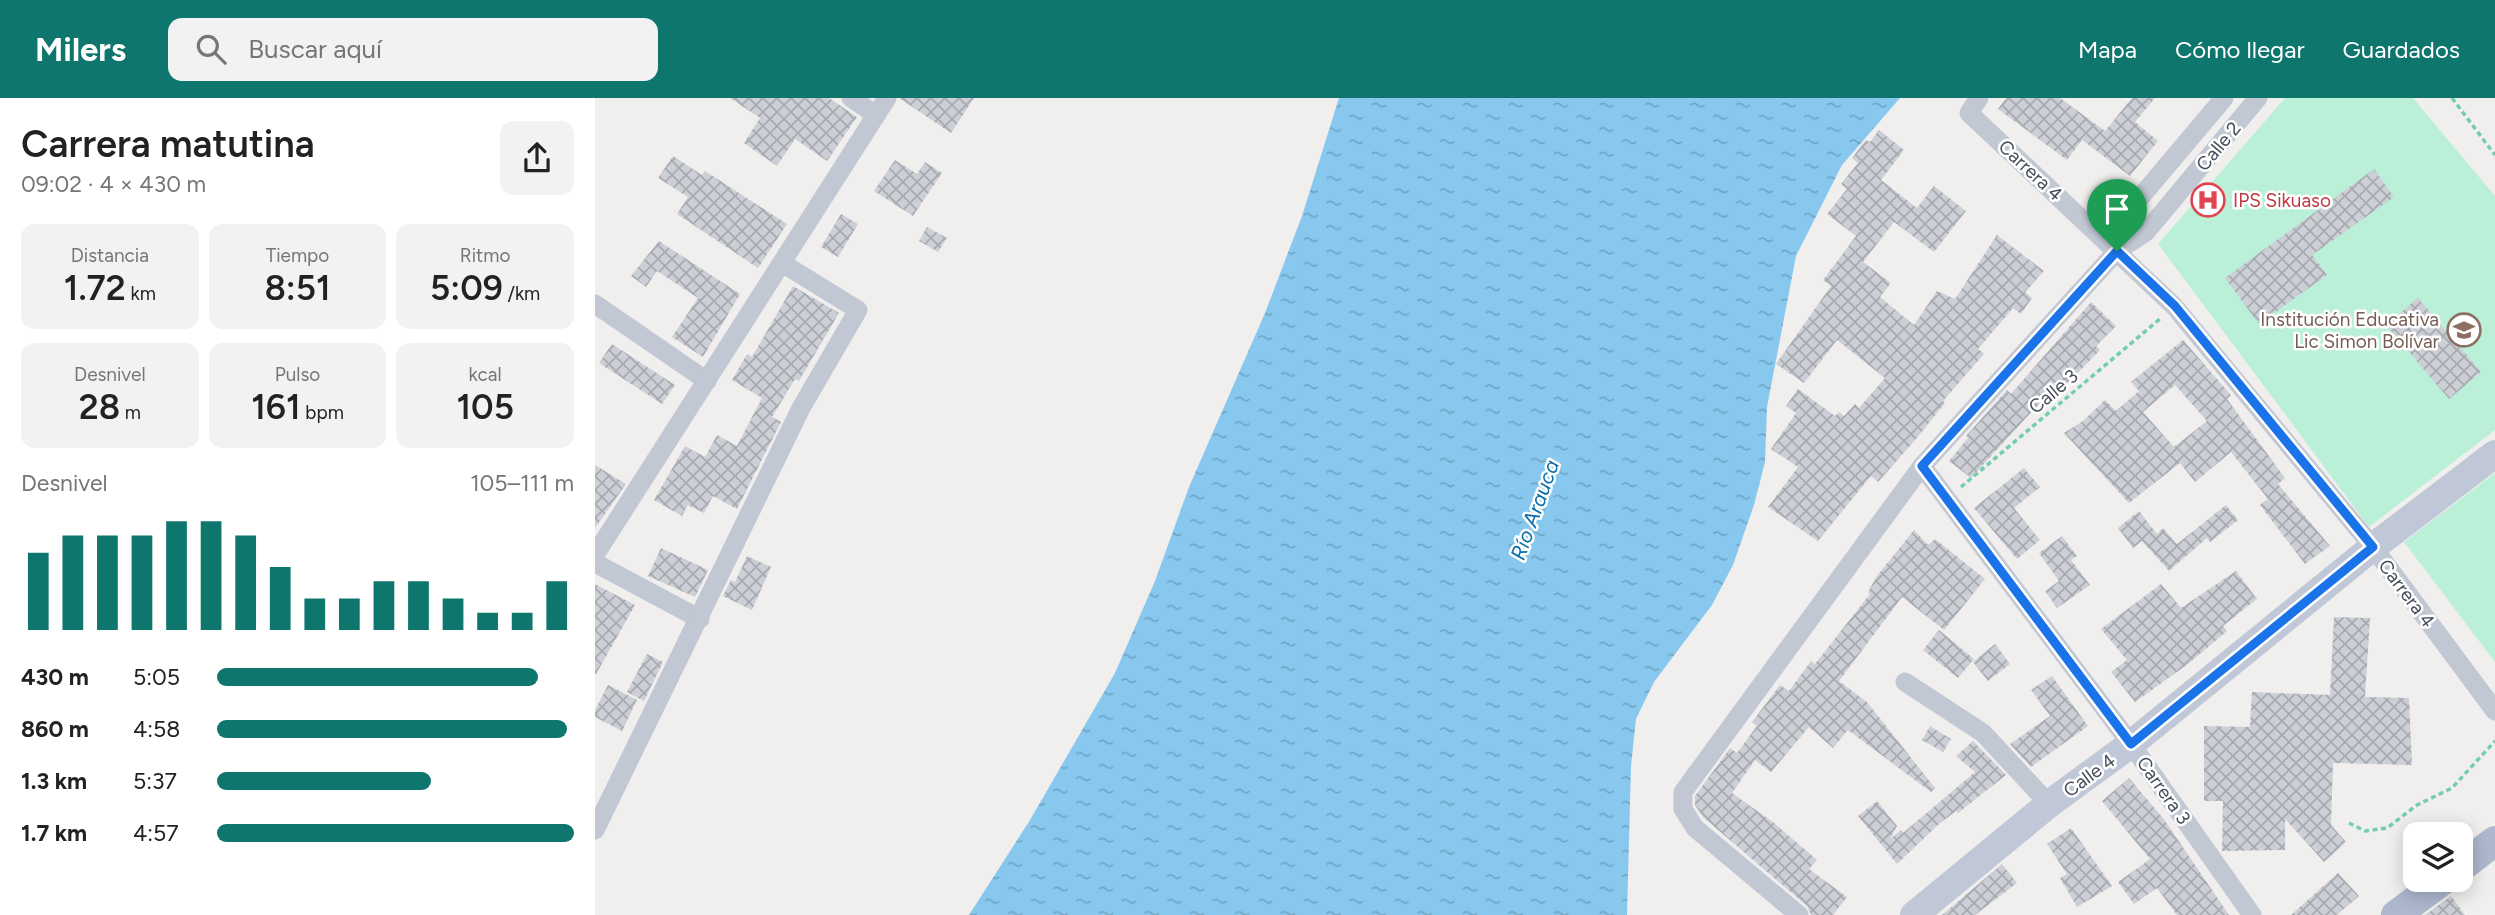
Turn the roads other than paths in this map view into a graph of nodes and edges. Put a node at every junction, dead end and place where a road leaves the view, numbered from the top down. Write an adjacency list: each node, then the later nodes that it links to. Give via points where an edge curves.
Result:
1 (851, 98): 6 (street)
2 (887, 98): 6 (street)
3 (2224, 98): 7 (street, Calle 2, via 2127,213)
4 (2258, 98): 7 (street, Calle 2, via 2147,232)
5 (1974, 105): 7 (street, Carrera 4)
6 (876, 115): 8 (street)
7 (2117, 251): 12 (street, Calle 2); 13 (street, Carrera 4, via 2175,306)
8 (782, 263): 10 (street); 16 (street, via 858,310 801,408)
9 (595, 304): 10 (street)
10 (707, 381): 14 (street)
11 (2495, 454): 13 (street, Calle 4)
12 (1922, 466): 19 (street, Carrera 3); 25 (street, Calle 2, via 1683,792 1683,808 1695,828)
13 (2373, 547): 18 (street, Carrera 4); 19 (street, Calle 4)
14 (595, 555)
15 (595, 563): 16 (street)
16 (700, 619): 21 (street)
17 (1905, 682): 20 (street, via 1983,733)
18 (2495, 711)
19 (2131, 744): 20 (street, Calle 4); 27 (street, Carrera 3)
20 (2049, 804): 26 (street, Calle 4)
21 (595, 830)
22 (2495, 841): 23 (main road)
23 (2473, 858)
24 (2427, 892): 28 (main road)
25 (1799, 915)
26 (1914, 915)
27 (2252, 915)
28 (2396, 915)

